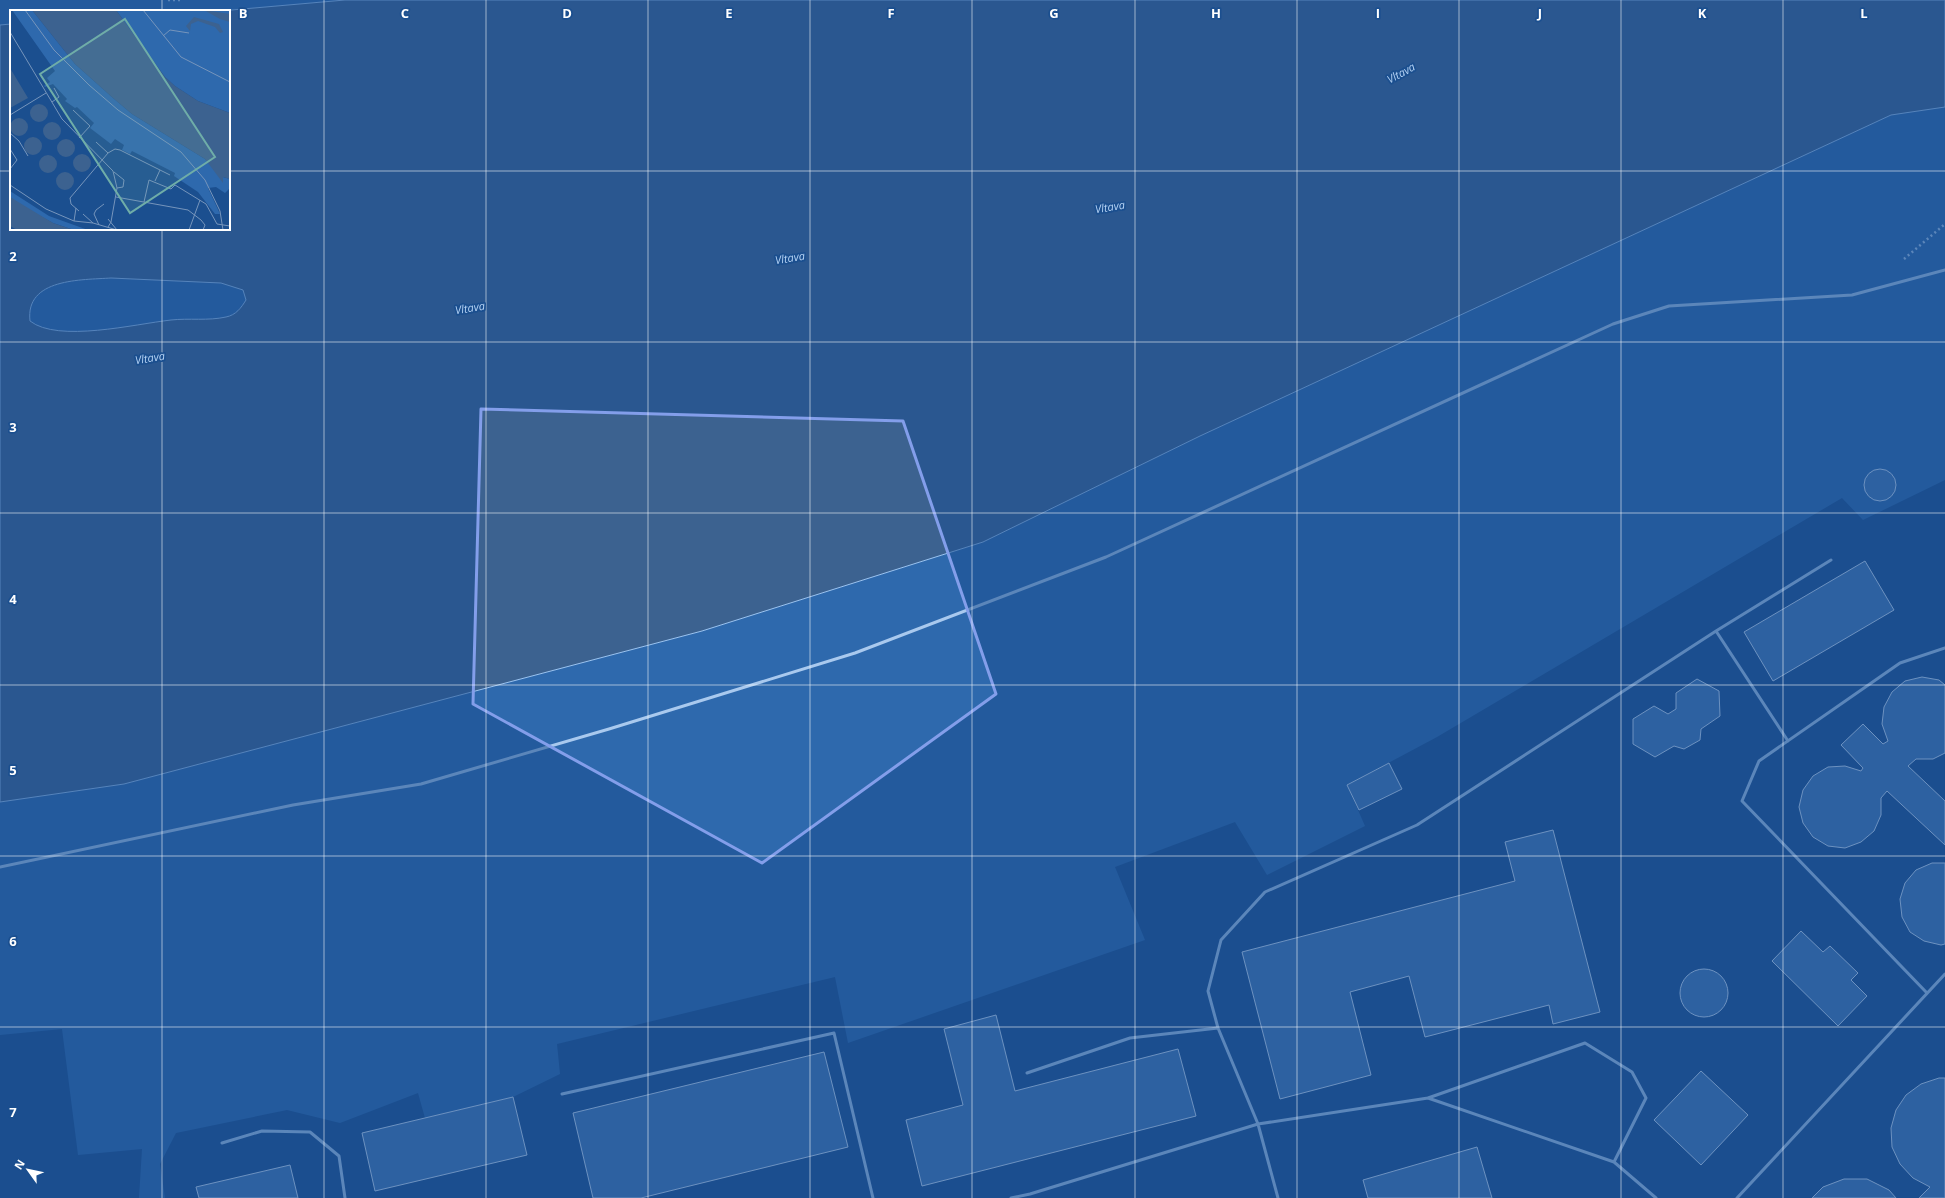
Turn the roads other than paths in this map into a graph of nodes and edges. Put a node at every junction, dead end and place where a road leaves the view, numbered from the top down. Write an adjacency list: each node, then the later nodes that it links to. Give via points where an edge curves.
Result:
1 (1945, 270): 6 (lane, via 1852,295 1669,306 1613,324 1106,557 855,653 609,729 421,784 293,806)
2 (1831, 560): 3 (lane)
3 (1716, 631): 5 (lane); 9 (lane, via 1417,825 1265,892 1221,940 1208,991)
4 (1945, 648): 5 (lane, via 1900,663)
5 (1788, 741): 8 (lane, via 1758,761 1742,801)
6 (0, 867)
7 (1945, 974): 8 (lane)
8 (1927, 993): 21 (lane)
9 (1218, 1028): 10 (lane, via 1130,1038); 13 (lane)
10 (1027, 1073)
11 (562, 1094): 17 (lane, via 834,1033)
12 (1428, 1098): 13 (lane); 15 (lane); 15 (lane, via 1585,1043 1632,1072 1646,1098)
13 (1258, 1124): 18 (lane); 19 (lane)
14 (222, 1143): 16 (lane, via 262,1131 310,1132 339,1156)
15 (1614, 1162): 20 (lane)
16 (346, 1198)
17 (873, 1198)
18 (1011, 1198)
19 (1278, 1198)
20 (1656, 1198)
21 (1737, 1198)

